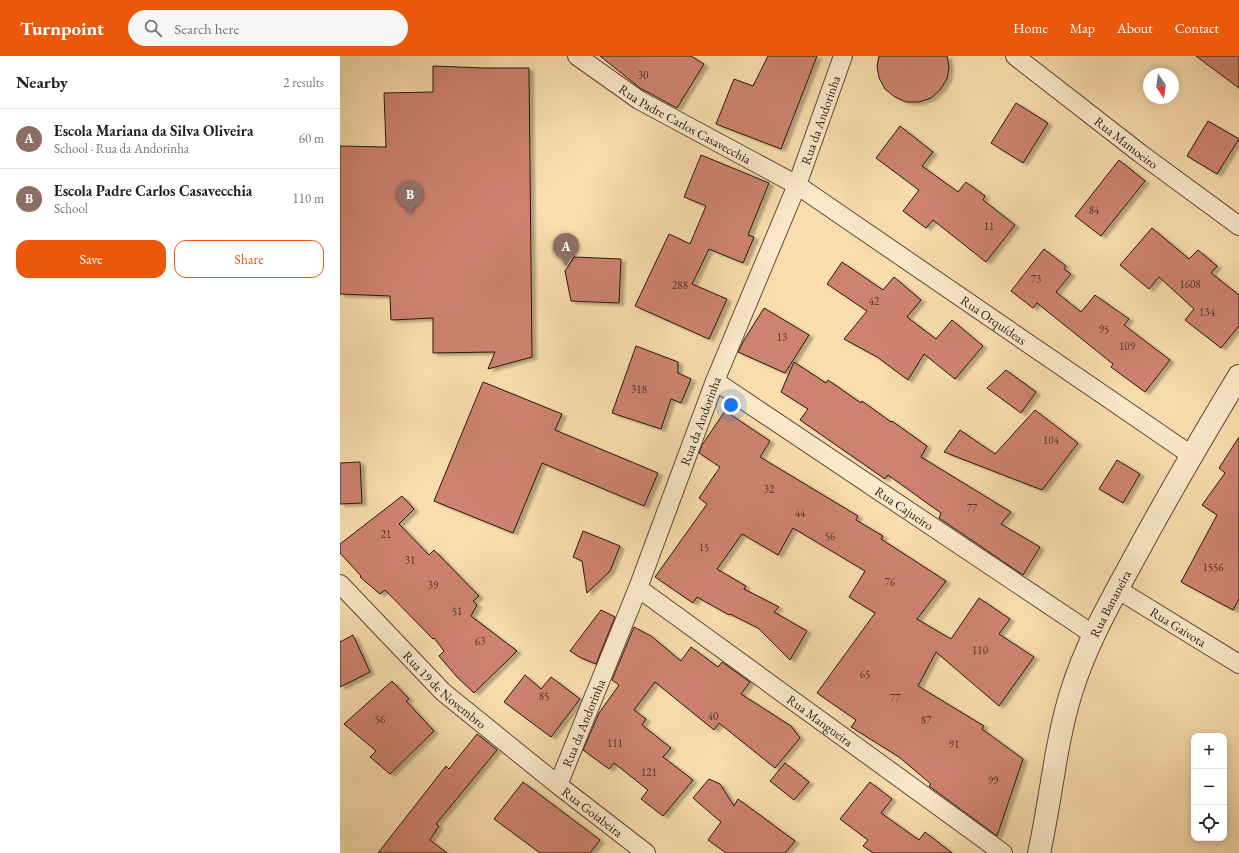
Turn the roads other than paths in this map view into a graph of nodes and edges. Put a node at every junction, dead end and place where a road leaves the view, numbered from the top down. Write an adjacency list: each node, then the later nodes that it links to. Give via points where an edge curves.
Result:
1 (577, 56): 4 (street, Rua Padre Carlos Casavecchia, via 639,100)
2 (843, 56): 4 (street, Rua da Andorinha)
3 (1015, 56): 5 (street, Rua Mamoeiro)
4 (797, 185): 7 (street, Rua da Andorinha); 8 (street, Rua Orquídeas)
5 (1239, 226)
6 (1239, 376): 8 (street, Rua Bananeira)
7 (715, 381): 10 (street, Rua da Andorinha); 12 (street, Rua Cajueiro)
8 (1191, 456): 11 (street, Rua Bananeira)
9 (340, 584): 14 (street, Rua 19 de Novembro, via 444,692)
10 (638, 588): 14 (street, Rua da Andorinha); 16 (street, Rua Mangueira)
11 (1117, 589): 12 (street, Rua Bananeira); 13 (street, Rua Gaivota)
12 (1094, 635): 17 (street, Rua Bananeira, via 1071,693 1058,744)
13 (1239, 664)
14 (558, 785): 15 (street, Rua Goiabeira)
15 (638, 851)
16 (1003, 853)
17 (1039, 853)

